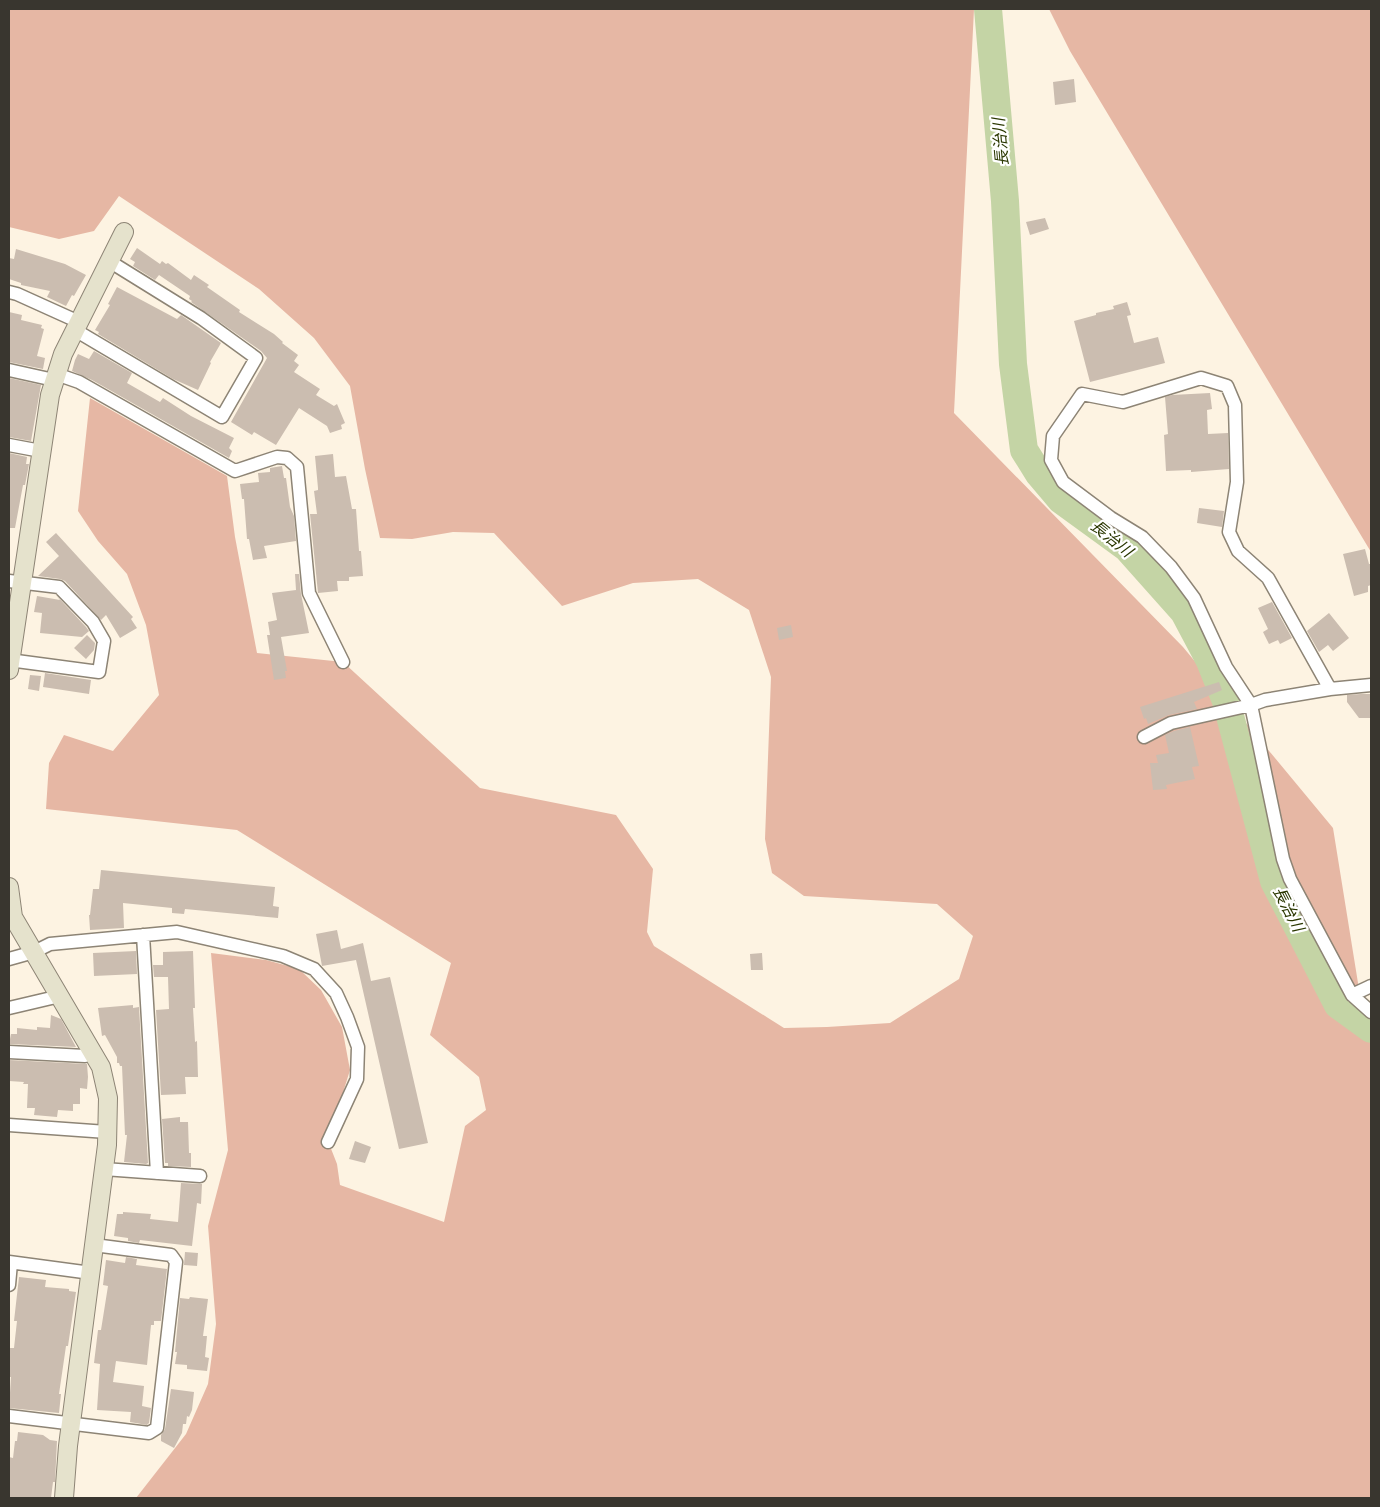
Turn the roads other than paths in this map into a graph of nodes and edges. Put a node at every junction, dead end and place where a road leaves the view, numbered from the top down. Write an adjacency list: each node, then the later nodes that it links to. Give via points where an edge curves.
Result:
1 (124, 232): 2 (street)
2 (109, 261): 4 (street); 4 (street, via 201,318 256,358 222,417)
3 (9, 292): 4 (street)
4 (76, 326): 6 (street)
5 (9, 370): 6 (street)
6 (55, 377): 8 (street); 10 (street, via 79,382 235,472 277,457 287,458 296,467 309,593)
7 (9, 445): 8 (street)
8 (41, 451): 9 (street)
9 (15, 582): 11 (street); 11 (street, via 59,588 93,622 104,641 99,672)
10 (343, 662)
11 (9, 663)
12 (1371, 686): 13 (street)
13 (1330, 689): 14 (street); 14 (street, via 1268,578 1238,551 1230,532 1237,482 1235,406 1227,386 1201,378 1123,402 1082,394 1053,436 1051,460 1063,482 1142,537 1171,567 1194,598 1226,667)
14 (1251, 705): 15 (street, via 1171,723); 21 (street, via 1282,859)
15 (1144, 737)
16 (9, 887): 18 (street, via 13,917)
17 (143, 935): 18 (street, via 50,944); 29 (street, via 177,932 283,956 314,969 336,993 358,1047 357,1079); 31 (street)
18 (34, 952): 19 (street); 22 (street)
19 (9, 959)
20 (1371, 986): 21 (street)
21 (1352, 995): 24 (street)
22 (60, 996): 23 (street); 25 (street)
23 (9, 1008)
24 (1371, 1012)
25 (92, 1051): 26 (street, via 85,1056); 28 (street, via 101,1067 108,1098)
26 (9, 1052)
27 (9, 1125): 28 (street)
28 (107, 1132): 30 (street)
29 (328, 1142)
30 (104, 1169): 31 (street); 33 (street)
31 (157, 1173): 32 (street)
32 (200, 1176)
33 (94, 1245): 35 (street); 38 (street, via 171,1255 176,1262 157,1428 149,1433)
34 (10, 1263): 35 (street); 36 (street)
35 (90, 1273): 38 (street)
36 (9, 1285)
37 (9, 1416): 38 (street)
38 (71, 1423): 39 (street)
39 (64, 1498)

